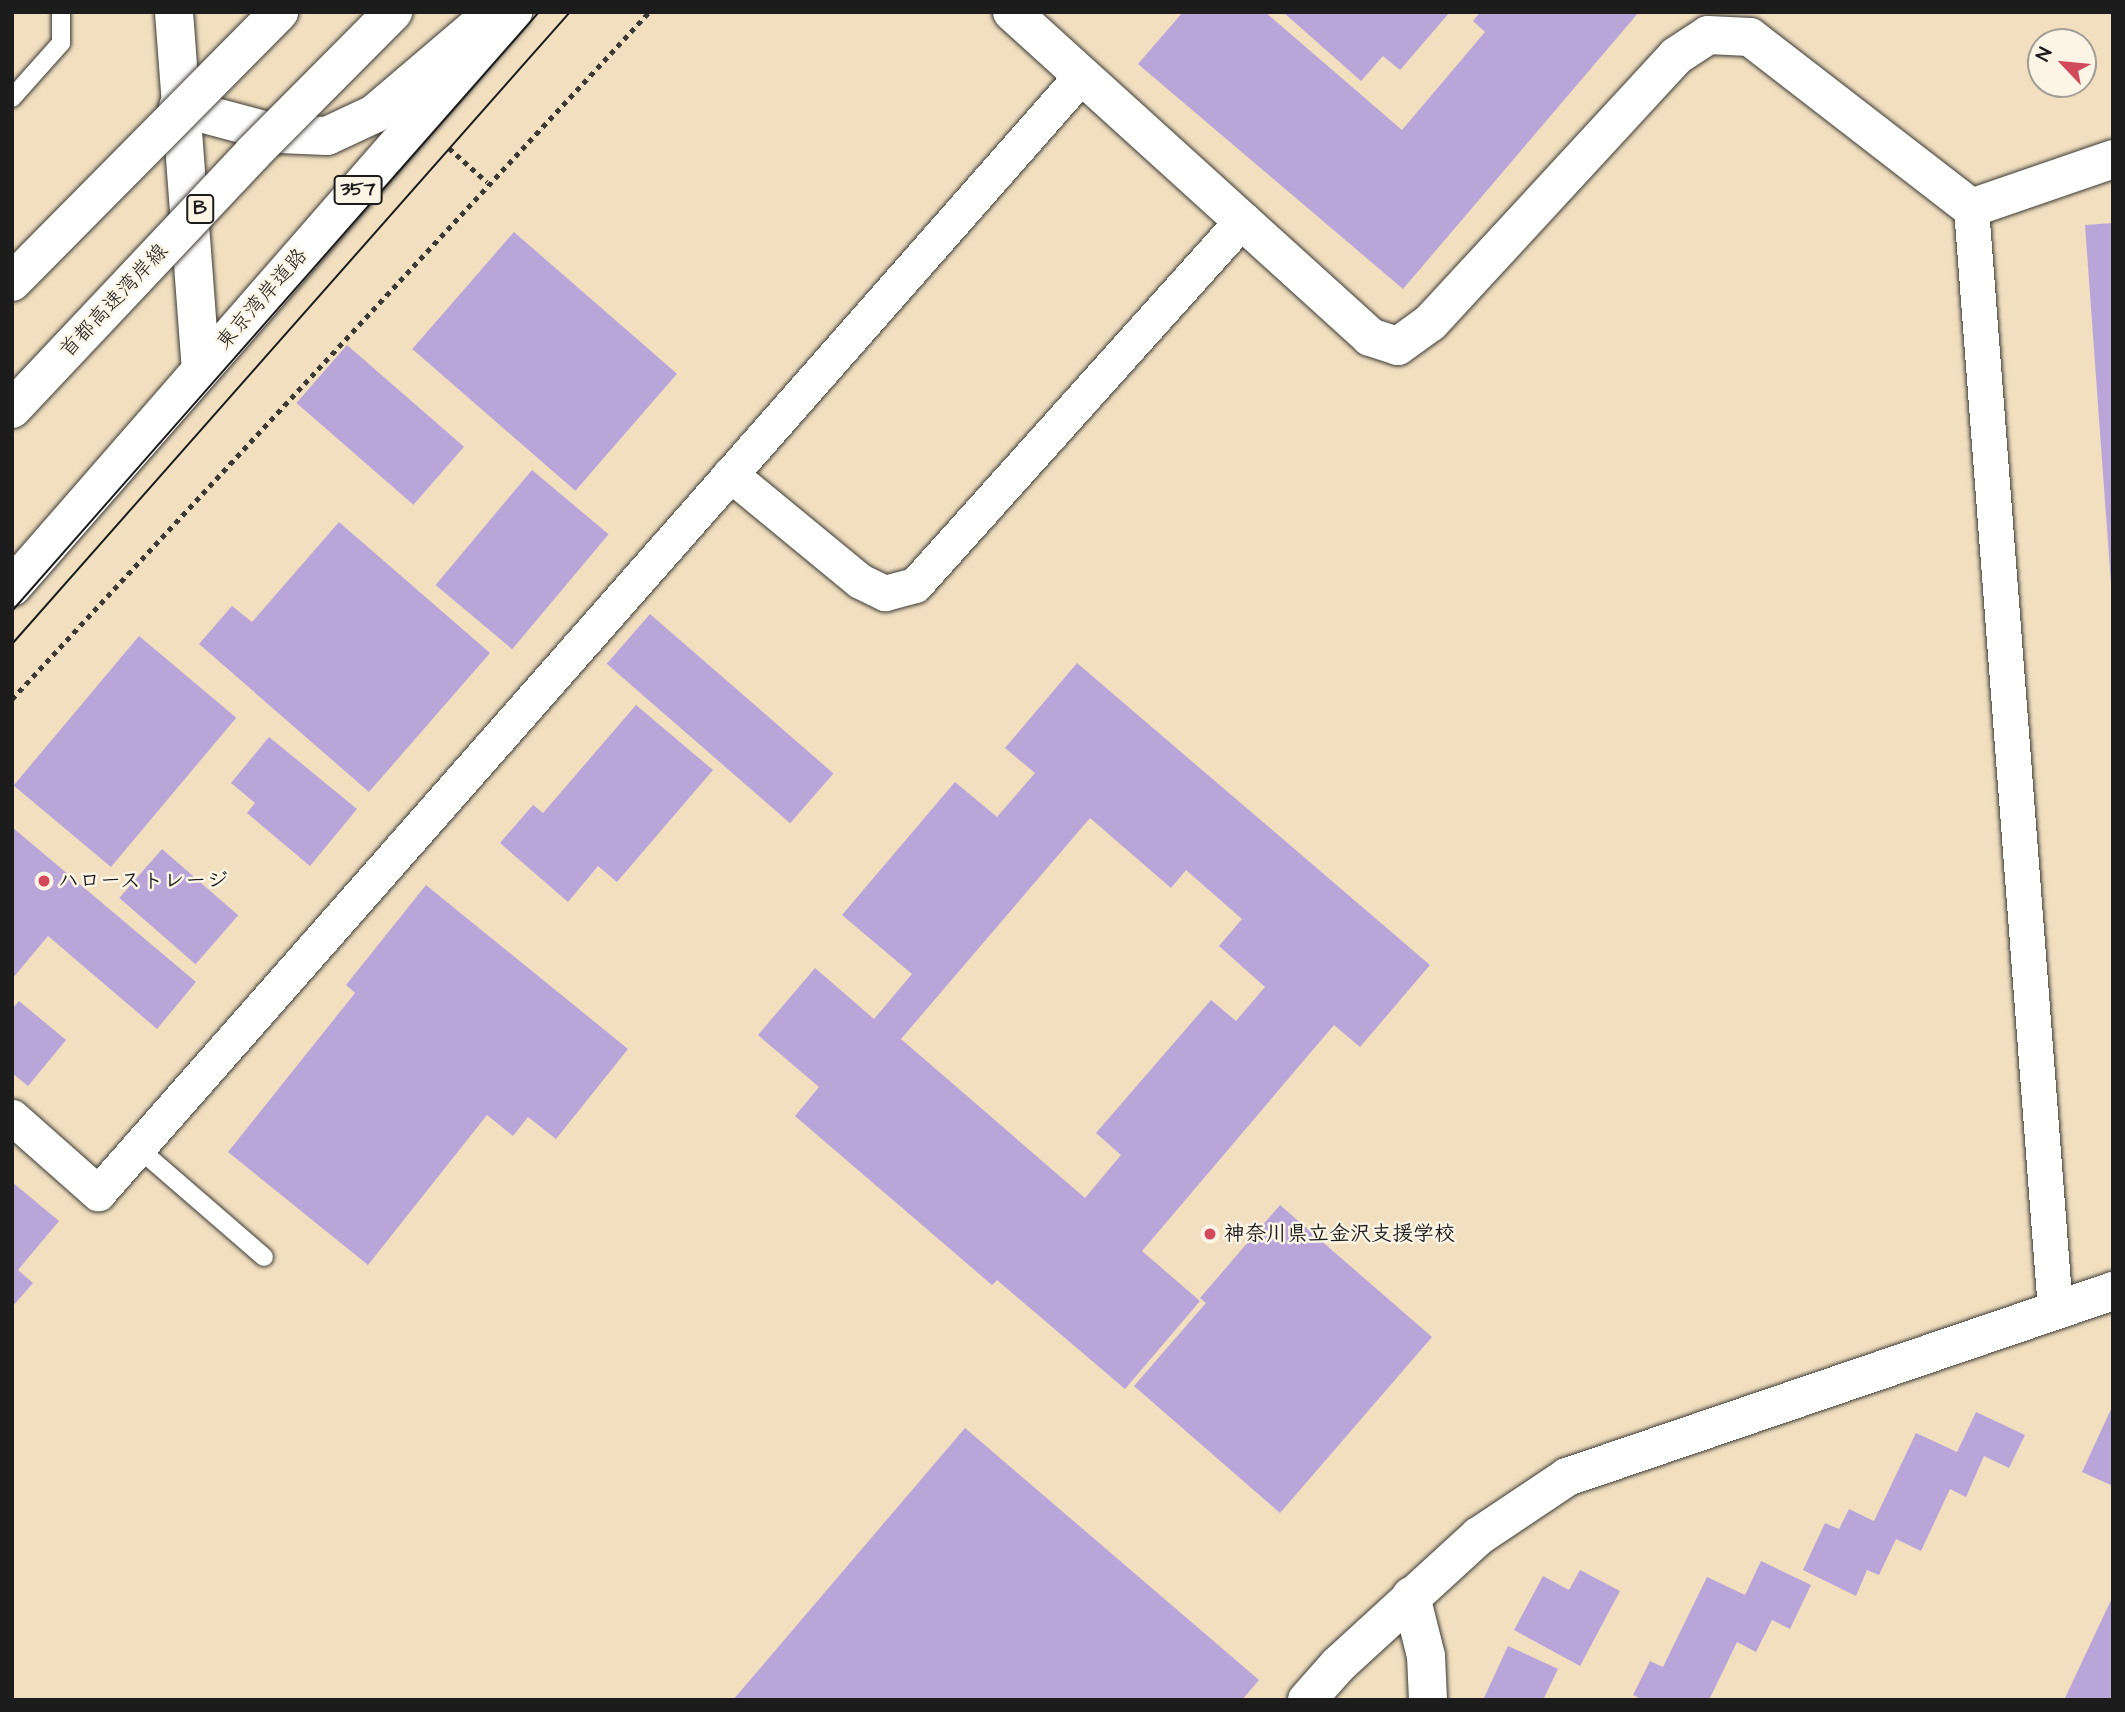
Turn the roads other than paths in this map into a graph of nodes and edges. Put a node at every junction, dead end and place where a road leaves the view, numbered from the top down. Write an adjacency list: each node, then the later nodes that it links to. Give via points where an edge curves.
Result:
1 (61, 12): 10 (lane, via 61,43)
2 (174, 12): 11 (main road)
3 (271, 12): 11 (main road)
4 (279, 12): 15 (main road, bridge)
5 (393, 12): 17 (main road, 首都高速湾岸線 / B, bridge)
6 (494, 12): 11 (main road, via 374,114 327,136 279,134)
7 (513, 12): 16 (main road, 東京湾岸道路 / 357)
8 (1012, 12): 9 (main road)
9 (1082, 75): 14 (main road); 18 (street)
10 (12, 98)
11 (178, 107): 15 (main road); 16 (main road)
12 (2113, 159): 13 (main road)
13 (1971, 208): 14 (main road, via 1750,37 1708,35 1676,56 1430,323 1398,346 1370,337); 24 (street)
14 (1243, 219): 18 (street, via 915,585 885,593 860,581)
15 (12, 280)
16 (201, 368): 19 (main road, 東京湾岸道路 / 357)
17 (12, 409)
18 (730, 474): 21 (street)
19 (12, 587)
20 (12, 1117): 21 (street, via 98,1192)
21 (138, 1147): 22 (lane)
22 (264, 1257)
23 (2113, 1291): 24 (main road)
24 (2055, 1309): 25 (main road, via 1567,1477 1479,1536)
25 (1411, 1596): 26 (main road); 27 (main road, via 1426,1656)
26 (1307, 1700)
27 (1428, 1700)

